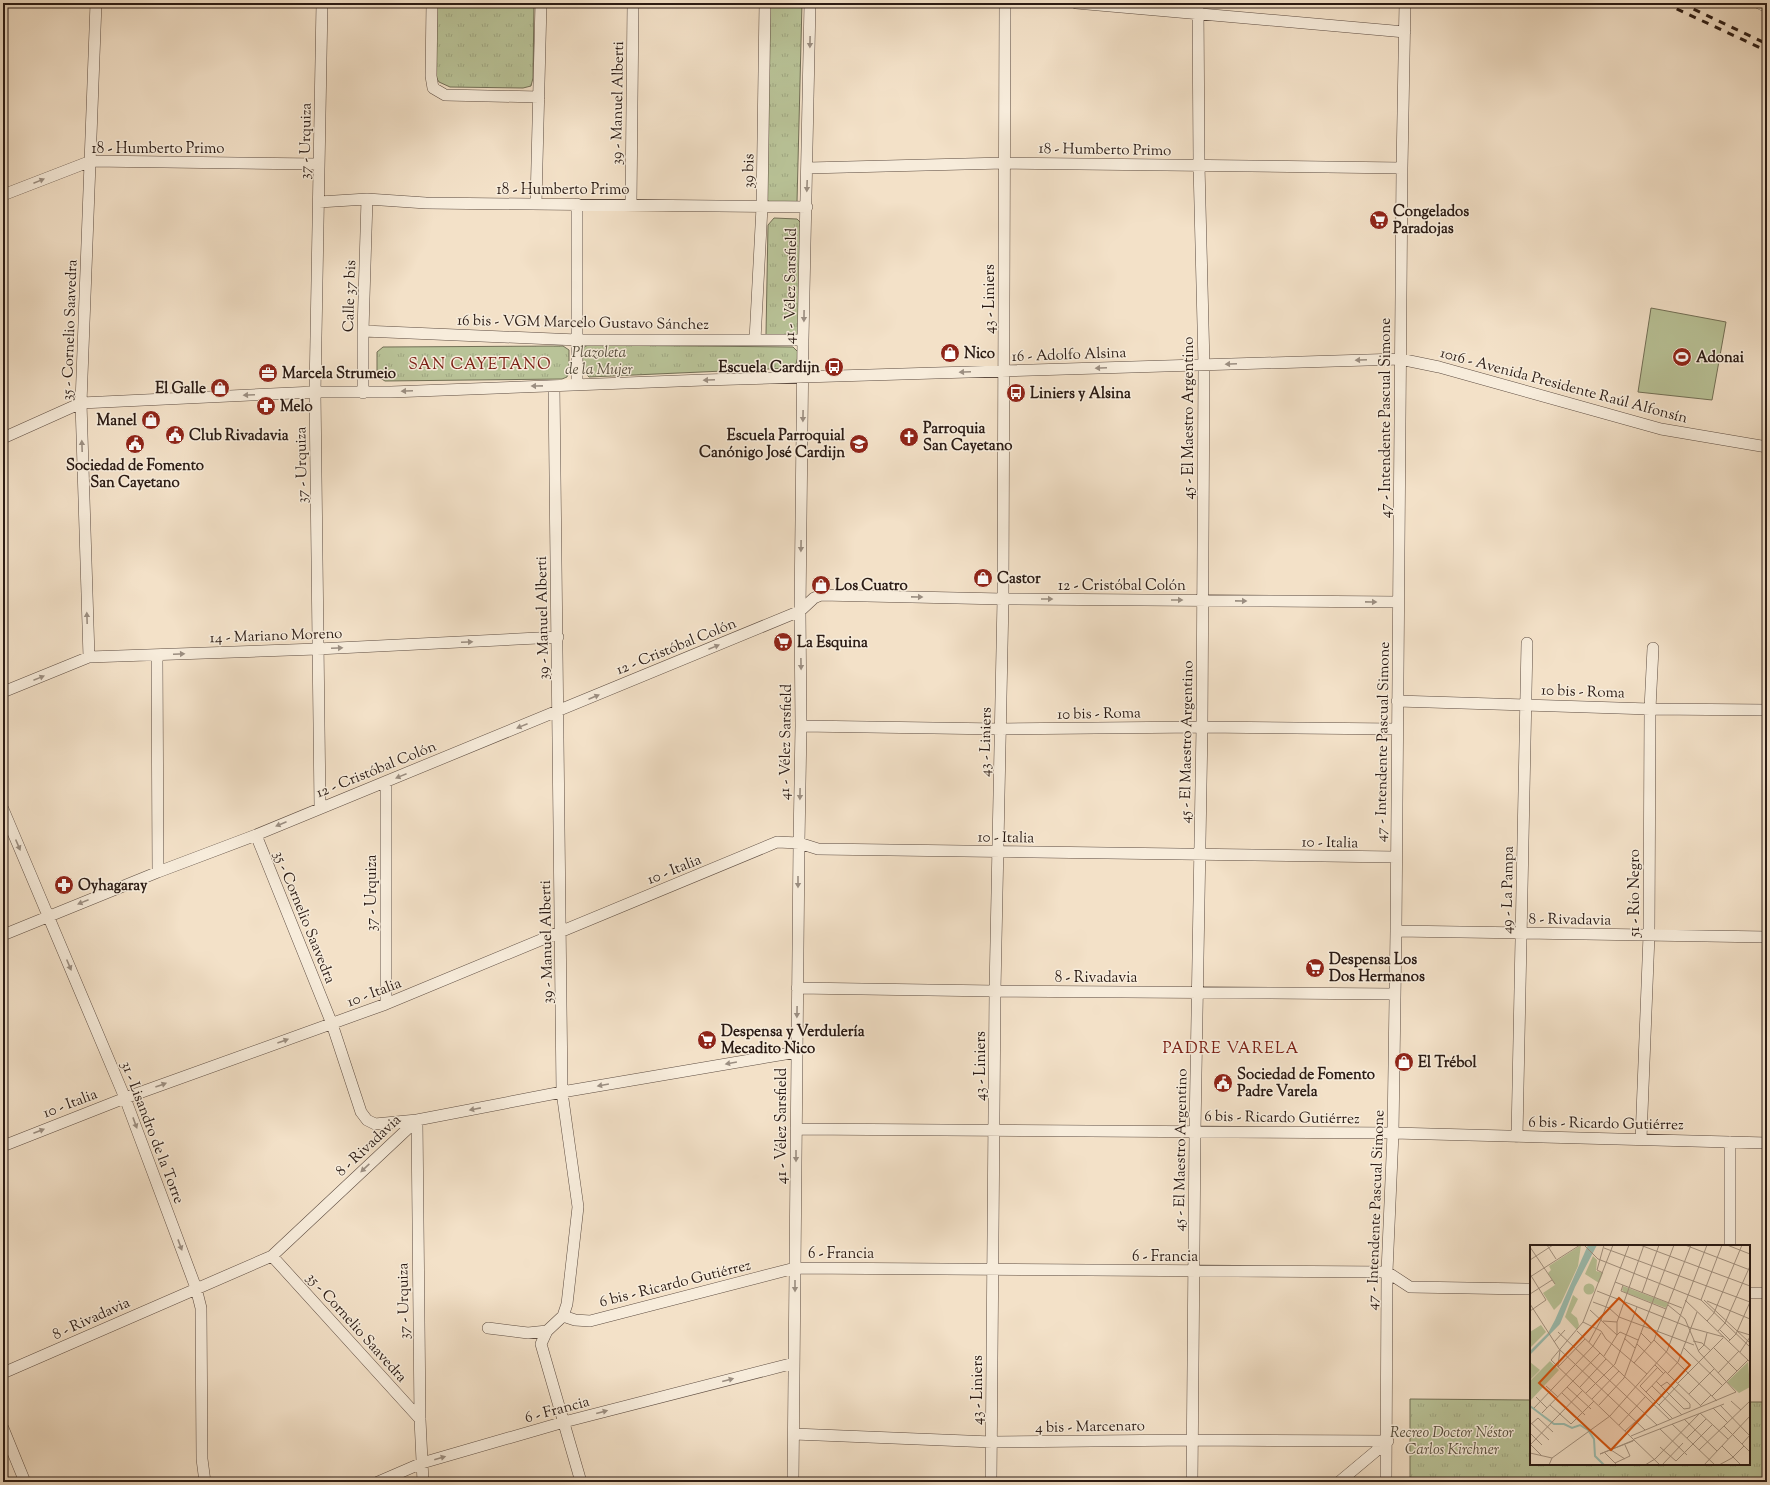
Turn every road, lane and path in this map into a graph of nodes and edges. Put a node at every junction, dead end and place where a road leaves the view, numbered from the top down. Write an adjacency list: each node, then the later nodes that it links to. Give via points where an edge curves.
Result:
1 (96, 3): 16 (street, 35 - Cornelio Saavedra)
2 (322, 3): 18 (street, 37 - Urquiza)
3 (432, 3): 15 (street, via 433,88 445,95)
4 (541, 3): 15 (street)
5 (632, 3): 27 (street, 39 - Manuel Alberti)
6 (764, 3): 28 (street, 39 bis)
7 (810, 3): 20 (street, 41 - Vélez Sarsfield, one-way to 20)
8 (1005, 3): 17 (street, 43 - Liniers)
9 (1076, 3): 13 (street)
10 (1405, 3): 14 (street, 47 - Intendente Pascual Simone)
11 (1759, 3): 12 (street)
12 (1767, 6)
13 (1198, 8): 14 (street); 19 (street, 45 - El Maestro Argentino)
14 (1405, 32): 21 (street, 47 - Intendente Pascual Simone)
15 (538, 97): 25 (street)
16 (91, 161): 18 (street, 18 - Humberto Primo); 22 (street, 18 - Humberto Primo, one-way to 16); 42 (street, 35 - Cornelio Saavedra)
17 (1004, 163): 19 (street, 18 - Humberto Primo); 20 (street, 18 - Humberto Primo); 36 (street, 43 - Liniers)
18 (318, 164): 24 (street, 37 - Urquiza)
19 (1199, 165): 21 (street, 18 - Humberto Primo); 35 (street, 45 - El Maestro Argentino)
20 (808, 168): 29 (street, 41 - Vélez Sarsfield, one-way to 29)
21 (1402, 168): 34 (street, 47 - Intendente Pascual Simone)
22 (3, 195)
23 (367, 199): 24 (street, 18 - Humberto Primo); 25 (street, 18 - Humberto Primo, via 426,203); 30 (street, Calle 37 bis)
24 (319, 202): 40 (street, 37 - Urquiza)
25 (536, 203): 26 (street, 18 - Humberto Primo)
26 (577, 204): 27 (street, 18 - Humberto Primo); 31 (street)
27 (630, 204): 28 (street, 18 - Humberto Primo)
28 (762, 207): 29 (street, 18 - Humberto Primo); 32 (street, 39 bis)
29 (807, 207): 33 (street, 41 - Vélez Sarsfield, one-way to 33)
30 (363, 331): 31 (street, 16 bis - VGM Marcelo Gustavo Sánchez); 41 (street, Calle 37 bis)
31 (578, 340): 32 (street, 16 bis - VGM Marcelo Gustavo Sánchez); 39 (street)
32 (756, 340): 33 (street, 16 bis - VGM Marcelo Gustavo Sánchez)
33 (803, 340): 37 (street, 41 - Vélez Sarsfield)
34 (1400, 359): 35 (street, 16 - Adolfo Alsina, one-way to 35); 44 (street, 1016 - Avenida Presidente Raúl Alfonsín, via 1439,367 1660,429); 47 (street, 47 - Intendente Pascual Simone)
35 (1204, 365): 36 (street, 16 - Adolfo Alsina, one-way to 36); 46 (street, 45 - El Maestro Argentino)
36 (1004, 371): 37 (street, 16 - Adolfo Alsina, one-way to 37); 45 (street, 43 - Liniers)
37 (804, 377): 39 (street, 16 - Adolfo Alsina, one-way to 39); 48 (street, 41 - Vélez Sarsfield, one-way to 48)
38 (554, 386): 39 (street, 16 - Adolfo Alsina); 41 (street, 16 - Adolfo Alsina, one-way to 41); 49 (street, 39 - Manuel Alberti)
39 (578, 386)
40 (315, 392): 41 (street, 16 - Adolfo Alsina); 42 (street, 16 - Adolfo Alsina, one-way to 42); 52 (street, 37 - Urquiza)
41 (363, 392)
42 (81, 403): 43 (street, 16 - Adolfo Alsina); 54 (street, 35 - Cornelio Saavedra, one-way to 42)
43 (3, 438)
44 (1766, 446)
45 (1003, 599): 46 (street, 12 - Cristóbal Colón, one-way to 46); 48 (street, 12 - Cristóbal Colón, one-way to 45, via 821,595); 63 (street, 43 - Liniers)
46 (1202, 600): 47 (street, 12 - Cristóbal Colón, one-way to 47); 62 (street, 45 - El Maestro Argentino)
47 (1398, 602): 56 (street, 47 - Intendente Pascual Simone)
48 (800, 611): 60 (street, 12 - Cristóbal Colón, one-way to 48); 61 (street, 41 - Vélez Sarsfield, one-way to 61)
49 (558, 637): 52 (street, 14 - Mariano Moreno, one-way to 49); 60 (street, 39 - Manuel Alberti)
50 (1527, 643): 57 (street, 49 - La Pampa)
51 (1653, 648): 58 (street, 51 - Río Negro)
52 (318, 649): 53 (street, 14 - Mariano Moreno, one-way to 52); 66 (street, 37 - Urquiza)
53 (157, 655): 54 (street, 14 - Mariano Moreno); 73 (street)
54 (89, 657): 55 (street, 14 - Mariano Moreno, one-way to 54)
55 (3, 692)
56 (1397, 701): 57 (street, 10 bis - Roma); 64 (street, 47 - Intendente Pascual Simone)
57 (1525, 704): 58 (street, 10 bis - Roma); 77 (street, 49 - La Pampa)
58 (1650, 709): 59 (street, 10 bis - Roma); 79 (street, 51 - Río Negro)
59 (1767, 710)
60 (558, 712): 65 (street, 12 - Cristóbal Colón, one-way to 65); 76 (street, 39 - Manuel Alberti)
61 (801, 726): 63 (street, 10 bis - Roma); 69 (street, 41 - Vélez Sarsfield, one-way to 69)
62 (1202, 727): 63 (street, 10 bis - Roma); 64 (street, 10 bis - Roma); 71 (street, 45 - El Maestro Argentino)
63 (1000, 729): 70 (street, 43 - Liniers)
64 (1397, 729): 72 (street, 47 - Intendente Pascual Simone)
65 (386, 782): 66 (street, 12 - Cristóbal Colón); 85 (street, 37 - Urquiza)
66 (320, 807): 68 (street, 12 - Cristóbal Colón, one-way to 68)
67 (3, 809): 74 (street, 31 - Lisandro de la Torre, one-way to 74)
68 (256, 835): 73 (street, 12 - Cristóbal Colón); 86 (street, 35 - Cornelio Saavedra)
69 (799, 843): 70 (street, 10 - Italia, via 818,849); 76 (street, 10 - Italia, via 777,842); 81 (street, 41 - Vélez Sarsfield, one-way to 81)
70 (997, 852): 71 (street, 10 - Italia); 82 (street, 43 - Liniers)
71 (1199, 855): 72 (street, 10 - Italia); 83 (street, 45 - El Maestro Argentino)
72 (1396, 857): 75 (street, 47 - Intendente Pascual Simone)
73 (158, 872): 74 (street, 12 - Cristóbal Colón, one-way to 74)
74 (48, 916): 78 (street, 12 - Cristóbal Colón); 89 (street, 31 - Lisandro de la Torre, one-way to 89)
75 (1396, 931): 77 (street, 8 - Rivadavia); 84 (street, 47 - Intendente Pascual Simone)
76 (561, 932): 85 (street, 10 - Italia); 88 (street, 39 - Manuel Alberti)
77 (1522, 933): 79 (street, 8 - Rivadavia); 95 (street, 49 - La Pampa)
78 (3, 935)
79 (1649, 935): 80 (street, 8 - Rivadavia); 96 (street, 51 - Río Negro)
80 (1767, 937)
81 (797, 988): 82 (street, 8 - Rivadavia); 87 (street, 41 - Vélez Sarsfield, one-way to 87)
82 (995, 991): 83 (street, 8 - Rivadavia); 92 (street, 43 - Liniers)
83 (1198, 992): 84 (street, 8 - Rivadavia); 93 (street, 45 - El Maestro Argentino)
84 (1394, 994): 94 (street, 47 - Intendente Pascual Simone)
85 (386, 1004): 86 (street, 10 - Italia)
86 (332, 1024): 89 (street, 10 - Italia, one-way to 86); 90 (street, 35 - Cornelio Saavedra, via 361,1112 367,1120 375,1124)
87 (797, 1052): 88 (street, 8 - Rivadavia, one-way to 88); 91 (street, 41 - Vélez Sarsfield)
88 (562, 1092): 90 (street, 8 - Rivadavia, one-way to 90); 110 (street, 39 - Manuel Alberti, via 578,1207 571,1281)
89 (126, 1098): 99 (street, 10 - Italia, one-way to 89); 106 (street, 31 - Lisandro de la Torre, one-way to 106)
90 (417, 1120): 101 (street, 8 - Rivadavia, one-way to 101); 115 (street, 37 - Urquiza)
91 (796, 1129): 92 (street, 6 bis - Ricardo Gutiérrez); 102 (street, 41 - Vélez Sarsfield, one-way to 102)
92 (994, 1130): 93 (street, 6 bis - Ricardo Gutiérrez); 103 (street, 43 - Liniers)
93 (1194, 1131): 94 (street, 6 bis - Ricardo Gutiérrez); 104 (street, 45 - El Maestro Argentino)
94 (1393, 1133): 95 (street, 6 bis - Ricardo Gutiérrez); 105 (street, 47 - Intendente Pascual Simone)
95 (1517, 1137): 96 (street, 6 bis - Ricardo Gutiérrez)
96 (1641, 1138): 97 (street, 6 bis - Ricardo Gutiérrez)
97 (1730, 1142): 98 (street, 6 bis - Ricardo Gutiérrez); 100 (street)
98 (1767, 1143)
99 (3, 1146)
100 (1730, 1245)
101 (272, 1256): 106 (street, 8 - Rivadavia); 115 (street, 35 - Cornelio Saavedra)
102 (795, 1268): 103 (street, 6 - Francia); 110 (street, 6 bis - Ricardo Gutiérrez, via 590,1321); 113 (street, 41 - Vélez Sarsfield, one-way to 113)
103 (992, 1269): 104 (street, 6 - Francia); 121 (street, 43 - Liniers)
104 (1195, 1271): 105 (street, 6 - Francia); 119 (street, 45 - El Maestro Argentino)
105 (1387, 1272): 107 (street, via 1410,1287); 120 (street, 47 - Intendente Pascual Simone)
106 (196, 1288): 114 (street, 8 - Rivadavia); 124 (street, 31 - Lisandro de la Torre, via 201,1308 202,1459)
107 (1530, 1289)
108 (1750, 1293): 109 (street)
109 (1767, 1293)
110 (563, 1316): 112 (street)
111 (488, 1328): 112 (street, via 528,1333)
112 (547, 1331): 116 (street, via 541,1344)
113 (794, 1363): 116 (street, 6 - Francia, one-way to 113); 118 (street, 41 - Vélez Sarsfield)
114 (3, 1373)
115 (420, 1419): 122 (street, 37 - Urquiza)
116 (564, 1422): 122 (street, 6 - Francia, one-way to 116); 127 (street)
117 (3, 1428): 123 (street)
118 (794, 1434): 121 (street, 4 bis - Marcenaro); 128 (street, 41 - Vélez Sarsfield)
119 (1193, 1440): 120 (street, 4 bis - Marcenaro); 121 (street, 4 bis - Marcenaro); 130 (street, 45 - El Maestro Argentino)
120 (1388, 1441): 131 (street); 132 (street, 47 - Intendente Pascual Simone)
121 (992, 1442): 129 (street, 43 - Liniers)
122 (422, 1463): 125 (street, 6 - Francia); 126 (street, 37 - Urquiza)
123 (25, 1482)
124 (205, 1482)
125 (378, 1482)
126 (423, 1482)
127 (581, 1482)
128 (793, 1482)
129 (991, 1482)
130 (1192, 1482)
131 (1339, 1482)
132 (1386, 1482)

